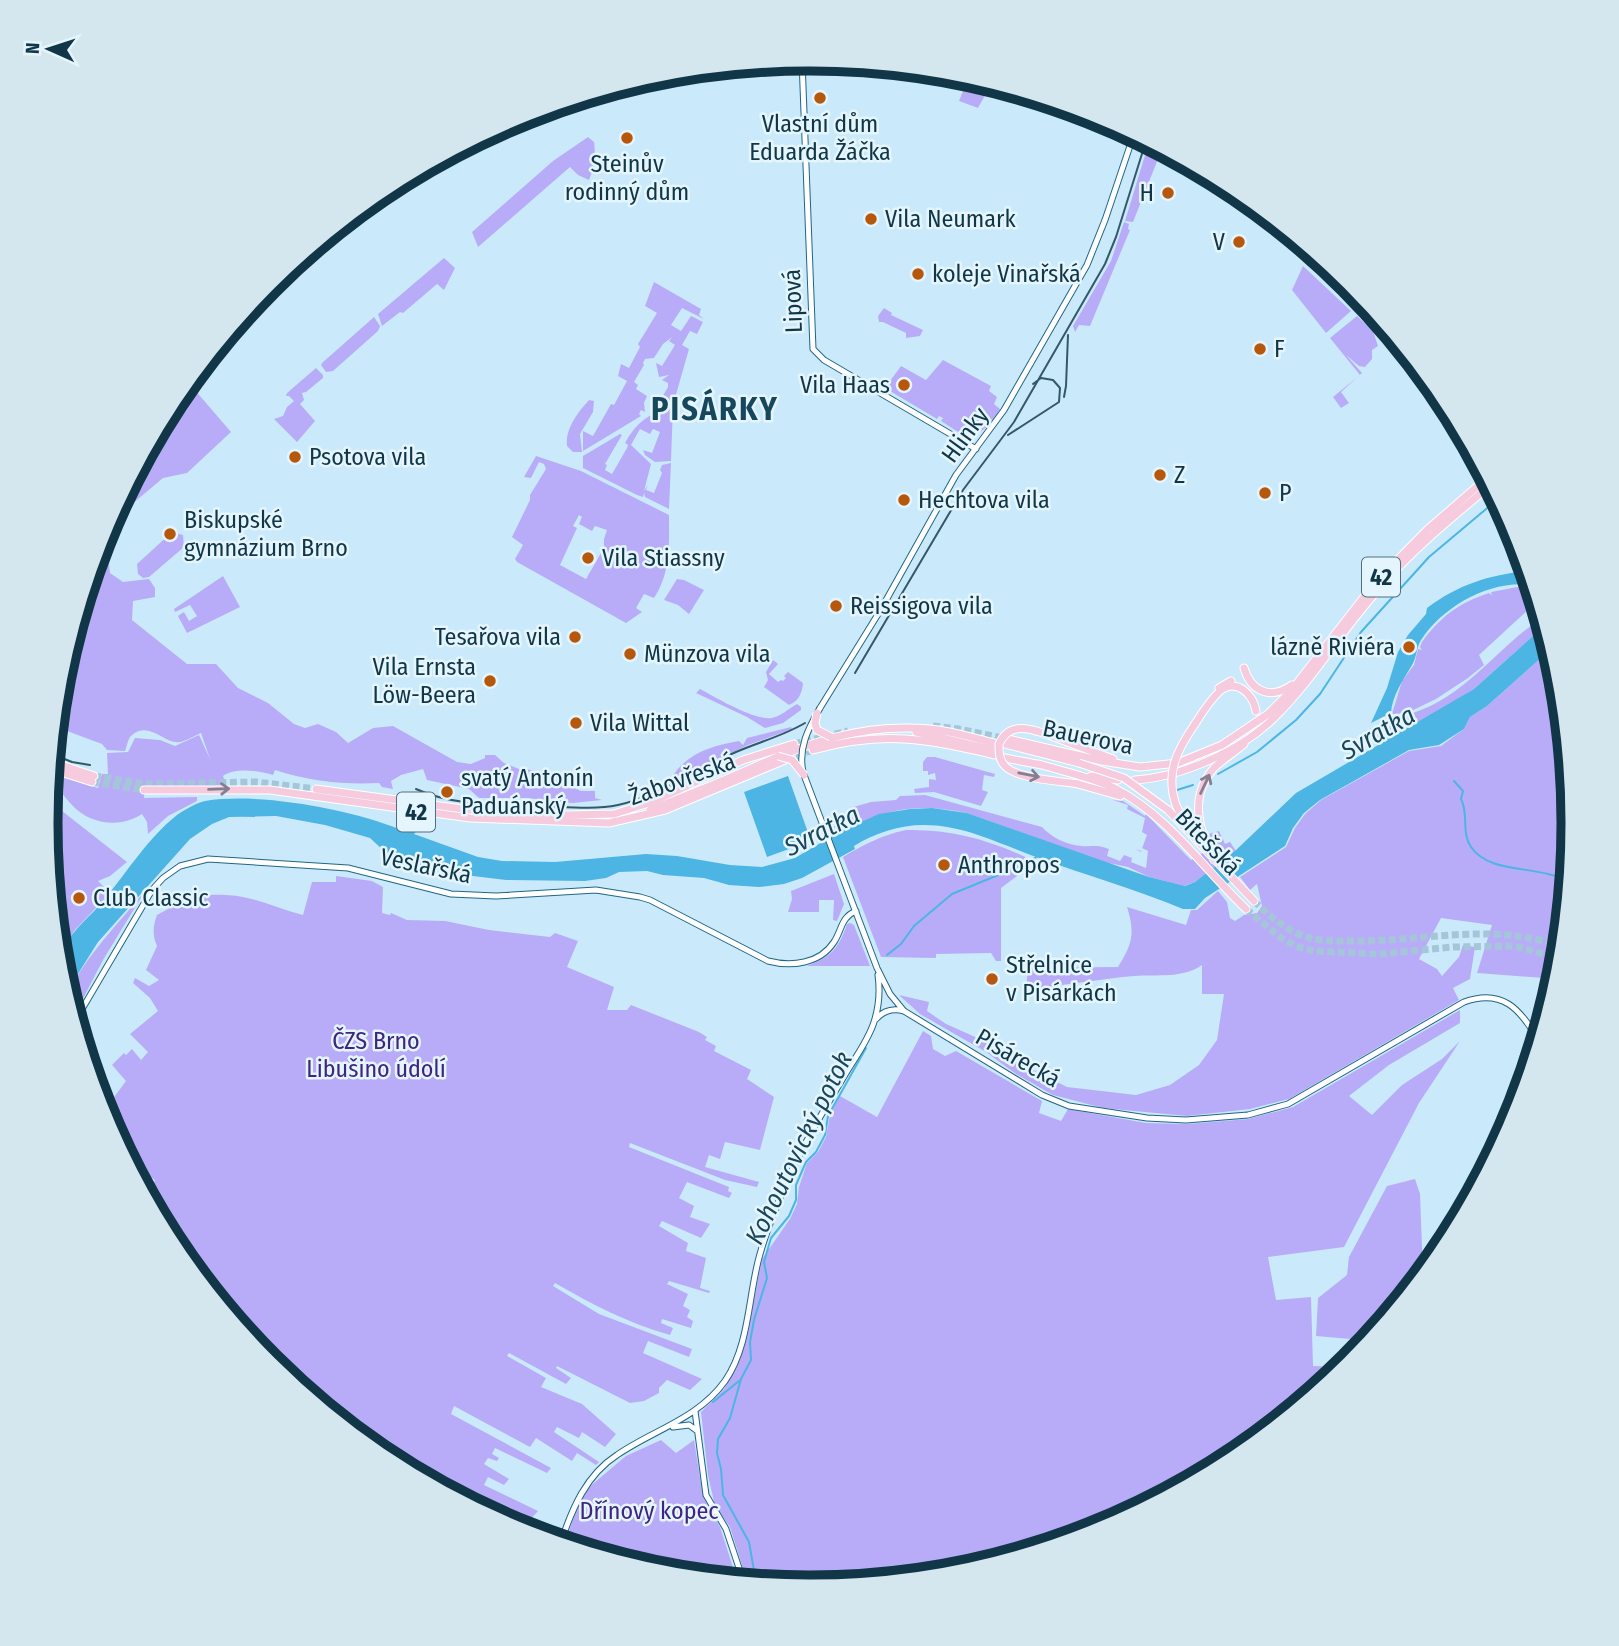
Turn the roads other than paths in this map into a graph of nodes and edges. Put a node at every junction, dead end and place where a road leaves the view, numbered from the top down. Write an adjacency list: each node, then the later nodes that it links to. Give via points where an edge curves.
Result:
1 (803, 71): 3 (street, Lipová, via 813,349 824,360)
2 (1131, 144): 3 (street, Hlinky, via 1087,265 1004,410)
3 (976, 449): 9 (street, Hlinky, via 956,475)
4 (1481, 484): 7 (highway, 42, via 1375,583)
5 (1484, 491): 11 (highway, Bauerova / 42, via 1380,587)
6 (1244, 668): 7 (highway, via 1254,687 1269,694)
7 (1299, 681): 13 (highway, 42, via 1268,714)
8 (1207, 706): 10 (highway, via 1222,689 1237,687 1248,691); 10 (highway, via 1218,688 1233,681 1253,692); 33 (highway, bridge, via 1178,749 1171,786)
9 (819, 711): 14 (highway, bridge, via 817,730); 16 (street, Hlinky, bridge)
10 (1256, 711): 13 (highway)
11 (1266, 725): 27 (highway, Bauerova / 42, via 1199,765 1168,776); 34 (highway, one-way to 11, via 1198,815 1205,782 1216,766)
12 (870, 730): 14 (highway); 17 (highway, 42, via 931,735); 17 (highway, via 931,729)
13 (1239, 735): 23 (highway, Bauerova / 42, via 1199,755)
14 (831, 737): 16 (highway)
15 (794, 744): 30 (highway, Žabovřeská / 42, via 720,769)
16 (803, 746): 19 (highway, 42, bridge); 25 (street, Pisárecká, bridge)
17 (1001, 749): 18 (highway, Bauerova / 42, via 897,737); 21 (highway, Bauerova / 42); 23 (highway, Bauerova / 42, via 1149,768); 23 (highway, 42, bridge, via 1006,734 1028,728 1118,761); 31 (highway, one-way to 31, bridge, via 1001,761 1022,775 1098,788); 33 (highway, bridge, via 1079,763 1124,778 1168,810)
18 (813, 750)
19 (782, 758): 20 (highway, 42); 25 (highway, bridge, via 792,760); 32 (highway, Žabovřeská / 42, via 665,810)
20 (758, 764): 30 (highway, 42); 32 (highway, 42)
21 (1039, 764): 26 (highway, Bauerova / 42); 31 (highway, via 1115,789)
22 (60, 765): 24 (highway, via 93,779)
23 (1162, 765)
24 (59, 771)
25 (805, 779): 37 (street, Pisárecká)
26 (1118, 780)
27 (1135, 780)
28 (316, 789): 30 (highway, Žabovřeská / 42, via 456,809 568,815 614,814)
29 (144, 790): 32 (highway, Žabovřeská / 42, one-way to 32, via 256,789 470,817)
30 (652, 803)
31 (1140, 804): 36 (highway, Bítešská)
32 (617, 822)
33 (1196, 841): 34 (highway)
34 (1207, 850): 35 (highway, Bítešská)
35 (1254, 901)
36 (1246, 909)
37 (856, 911): 38 (street, Pisárecká); 39 (street, Veslařská, via 846,917 821,955 782,964 650,900 617,893 451,894 348,867 195,861 173,870 152,890)
38 (877, 968): 40 (street, Pisárecká); 41 (street)
39 (81, 1010)
40 (904, 1011): 41 (street, via 893,1009); 42 (street, Pisárecká, via 1042,1096 1069,1106 1186,1120 1248,1115 1288,1104 1464,1002 1485,998 1506,1002 1525,1017)
41 (874, 1021): 43 (street, via 800,1154 780,1200 760,1254 733,1367)
42 (1532, 1030)
43 (695, 1411): 44 (street); 45 (street)
44 (670, 1427): 45 (street); 46 (street, via 614,1456 584,1487)
45 (697, 1430): 47 (street, via 706,1495 726,1529)
46 (564, 1533)
47 (740, 1571)

